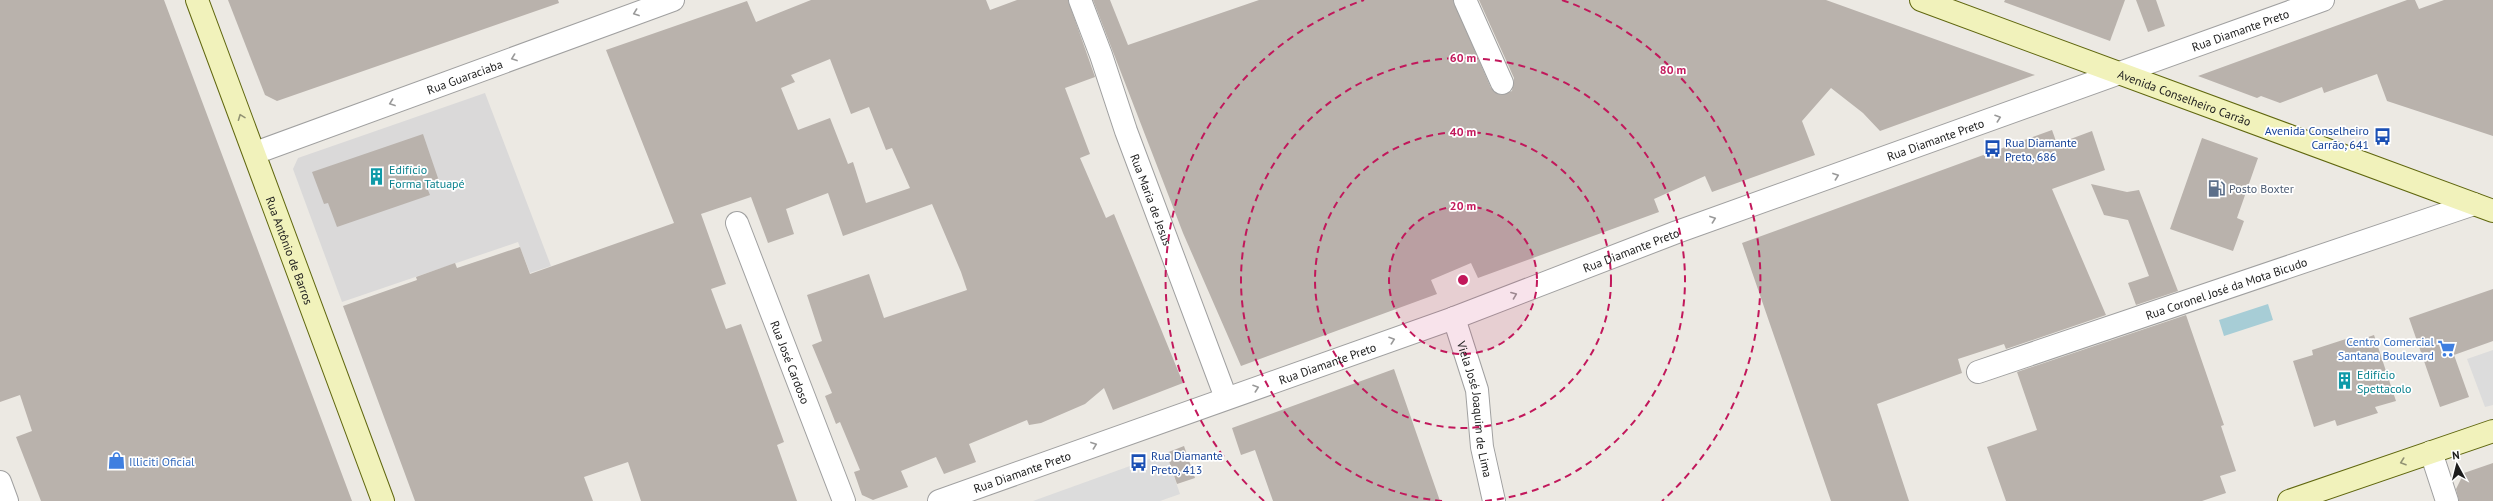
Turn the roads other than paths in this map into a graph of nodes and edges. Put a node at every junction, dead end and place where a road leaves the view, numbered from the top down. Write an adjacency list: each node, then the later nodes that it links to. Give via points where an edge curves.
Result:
1 (197, 0): 9 (main road, Rua Antônio de Barros, one-way to 1)
2 (1080, 0): 14 (street, Rua Maria de Jesus)
3 (1465, 0): 8 (street)
4 (1921, 0): 7 (main road, Avenida Conselheiro Carrão)
5 (2323, 0): 7 (street, Rua Diamante Preto)
6 (664, 2): 9 (street, Rua Guaraciaba, one-way to 9)
7 (2120, 74): 10 (main road, Avenida Conselheiro Carrão); 12 (street, Rua Diamante Preto, one-way to 7, via 1677,232)
8 (1502, 83)
9 (255, 153): 20 (main road, Rua Antônio de Barros)
10 (2484, 208): 13 (street, Rua Coronel José da Mota Bicudo)
11 (737, 223): 21 (street, Rua José Cardoso)
12 (1454, 318): 14 (street, Rua Diamante Preto, one-way to 12); 23 (street, Viela José Joaquim de Lima, via 1477,390 1482,447)
13 (1978, 372)
14 (1226, 398): 22 (street, Rua Diamante Preto, one-way to 14)
15 (2493, 431): 16 (main road)
16 (2431, 452): 18 (main road, one-way to 18); 24 (street)
17 (0, 482): 19 (street)
18 (2294, 500)
19 (7, 501)
20 (383, 501)
21 (844, 501)
22 (939, 501)
23 (1494, 501)
24 (2447, 501)

